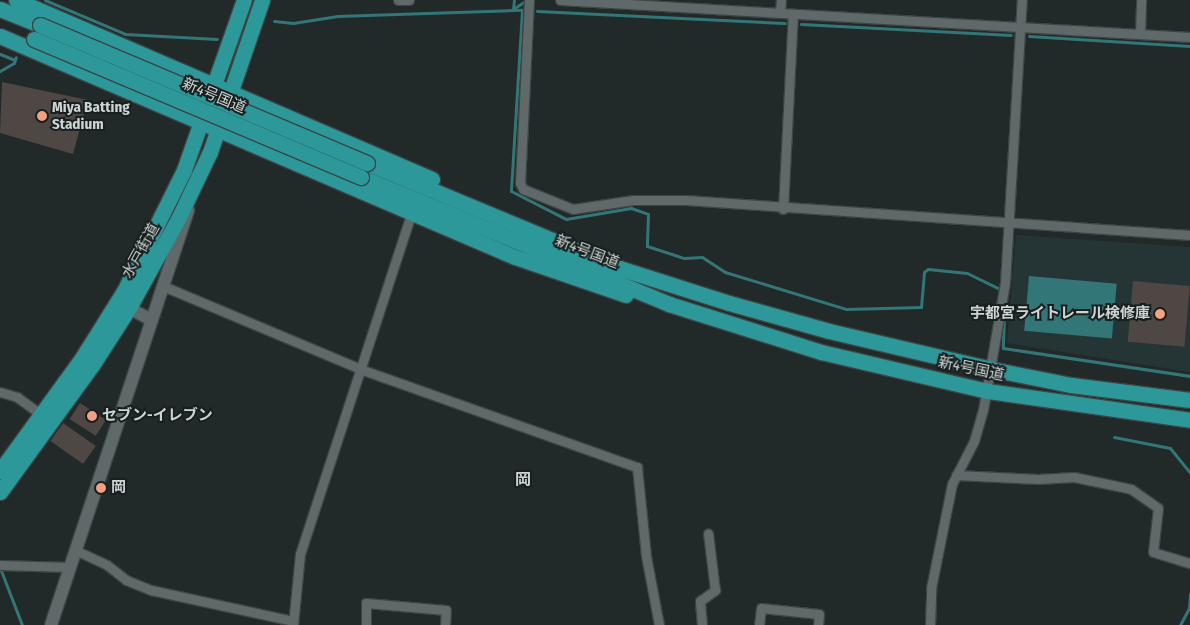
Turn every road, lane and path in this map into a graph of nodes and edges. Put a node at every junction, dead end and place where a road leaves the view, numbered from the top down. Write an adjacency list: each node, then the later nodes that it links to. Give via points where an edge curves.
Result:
1 (16, 0): 20 (highway)
2 (244, 0): 20 (highway, 水戸街道)
3 (262, 0): 21 (highway, 水戸街道)
4 (398, 0): 5 (street)
5 (409, 0)
6 (529, 0): 26 (street, via 520,183 523,189 573,208 633,200 686,200)
7 (560, 0): 12 (street)
8 (781, 0): 12 (street)
9 (1022, 0): 15 (street)
10 (1141, 0): 17 (street)
11 (0, 8): 16 (highway, 新4号国道)
12 (780, 13): 13 (street)
13 (793, 14): 15 (street); 26 (street)
14 (0, 25): 16 (highway, 新4号国道)
15 (1020, 27): 17 (street); 28 (street)
16 (37, 32): 24 (highway, 新4号国道, bridge)
17 (1140, 34): 19 (street)
18 (0, 36): 22 (highway)
19 (1190, 37)
20 (216, 86): 21 (highway); 22 (highway, 水戸街道)
21 (230, 93): 23 (highway, 水戸街道); 30 (highway)
22 (202, 123): 23 (highway); 32 (highway, 水戸街道, via 184,170)
23 (218, 130): 25 (highway, 水戸街道); 27 (highway)
24 (364, 170): 30 (highway, 新4号国道, via 610,264); 33 (highway, 新4号国道)
25 (195, 186): 31 (street); 34 (highway, 水戸街道)
26 (783, 209): 28 (street)
27 (411, 214): 33 (highway, via 611,292); 36 (street)
28 (1009, 221): 29 (street); 37 (street, via 1006,283)
29 (1190, 235)
30 (675, 285): 37 (highway, 新4号国道, via 829,331)
31 (164, 286): 35 (street); 36 (street)
32 (124, 291): 34 (street); 41 (highway, 水戸街道)
33 (669, 304): 38 (highway, 新4号国道, via 821,352)
34 (130, 308): 35 (street); 41 (highway, 水戸街道)
35 (152, 320): 47 (street)
36 (360, 369): 51 (street, via 300,554); 55 (street, via 637,467 646,556)
37 (991, 369): 38 (street); 40 (highway, 新4号国道, via 1071,385)
38 (987, 391): 42 (highway, 新4号国道); 44 (street, via 974,441)
39 (0, 392): 41 (street, via 17,397)
40 (1190, 400)
41 (48, 419): 43 (highway, 水戸街道); 45 (highway, 水戸街道)
42 (1190, 420)
43 (0, 472)
44 (956, 476): 48 (street, via 1074,477 1131,489 1158,508 1153,552); 59 (street, via 935,564)
45 (0, 492)
46 (708, 533): 56 (street, via 715,590 700,601)
47 (75, 550): 50 (street); 51 (street, via 107,565 126,580 151,590)
48 (1190, 563)
49 (0, 565): 50 (street)
50 (69, 568): 52 (street)
51 (293, 623)
52 (51, 625)
53 (366, 625): 54 (street, via 366,603 446,610)
54 (445, 625)
55 (659, 625)
56 (702, 625)
57 (759, 625): 58 (street, via 760,608 819,614)
58 (818, 625)
59 (930, 625)

